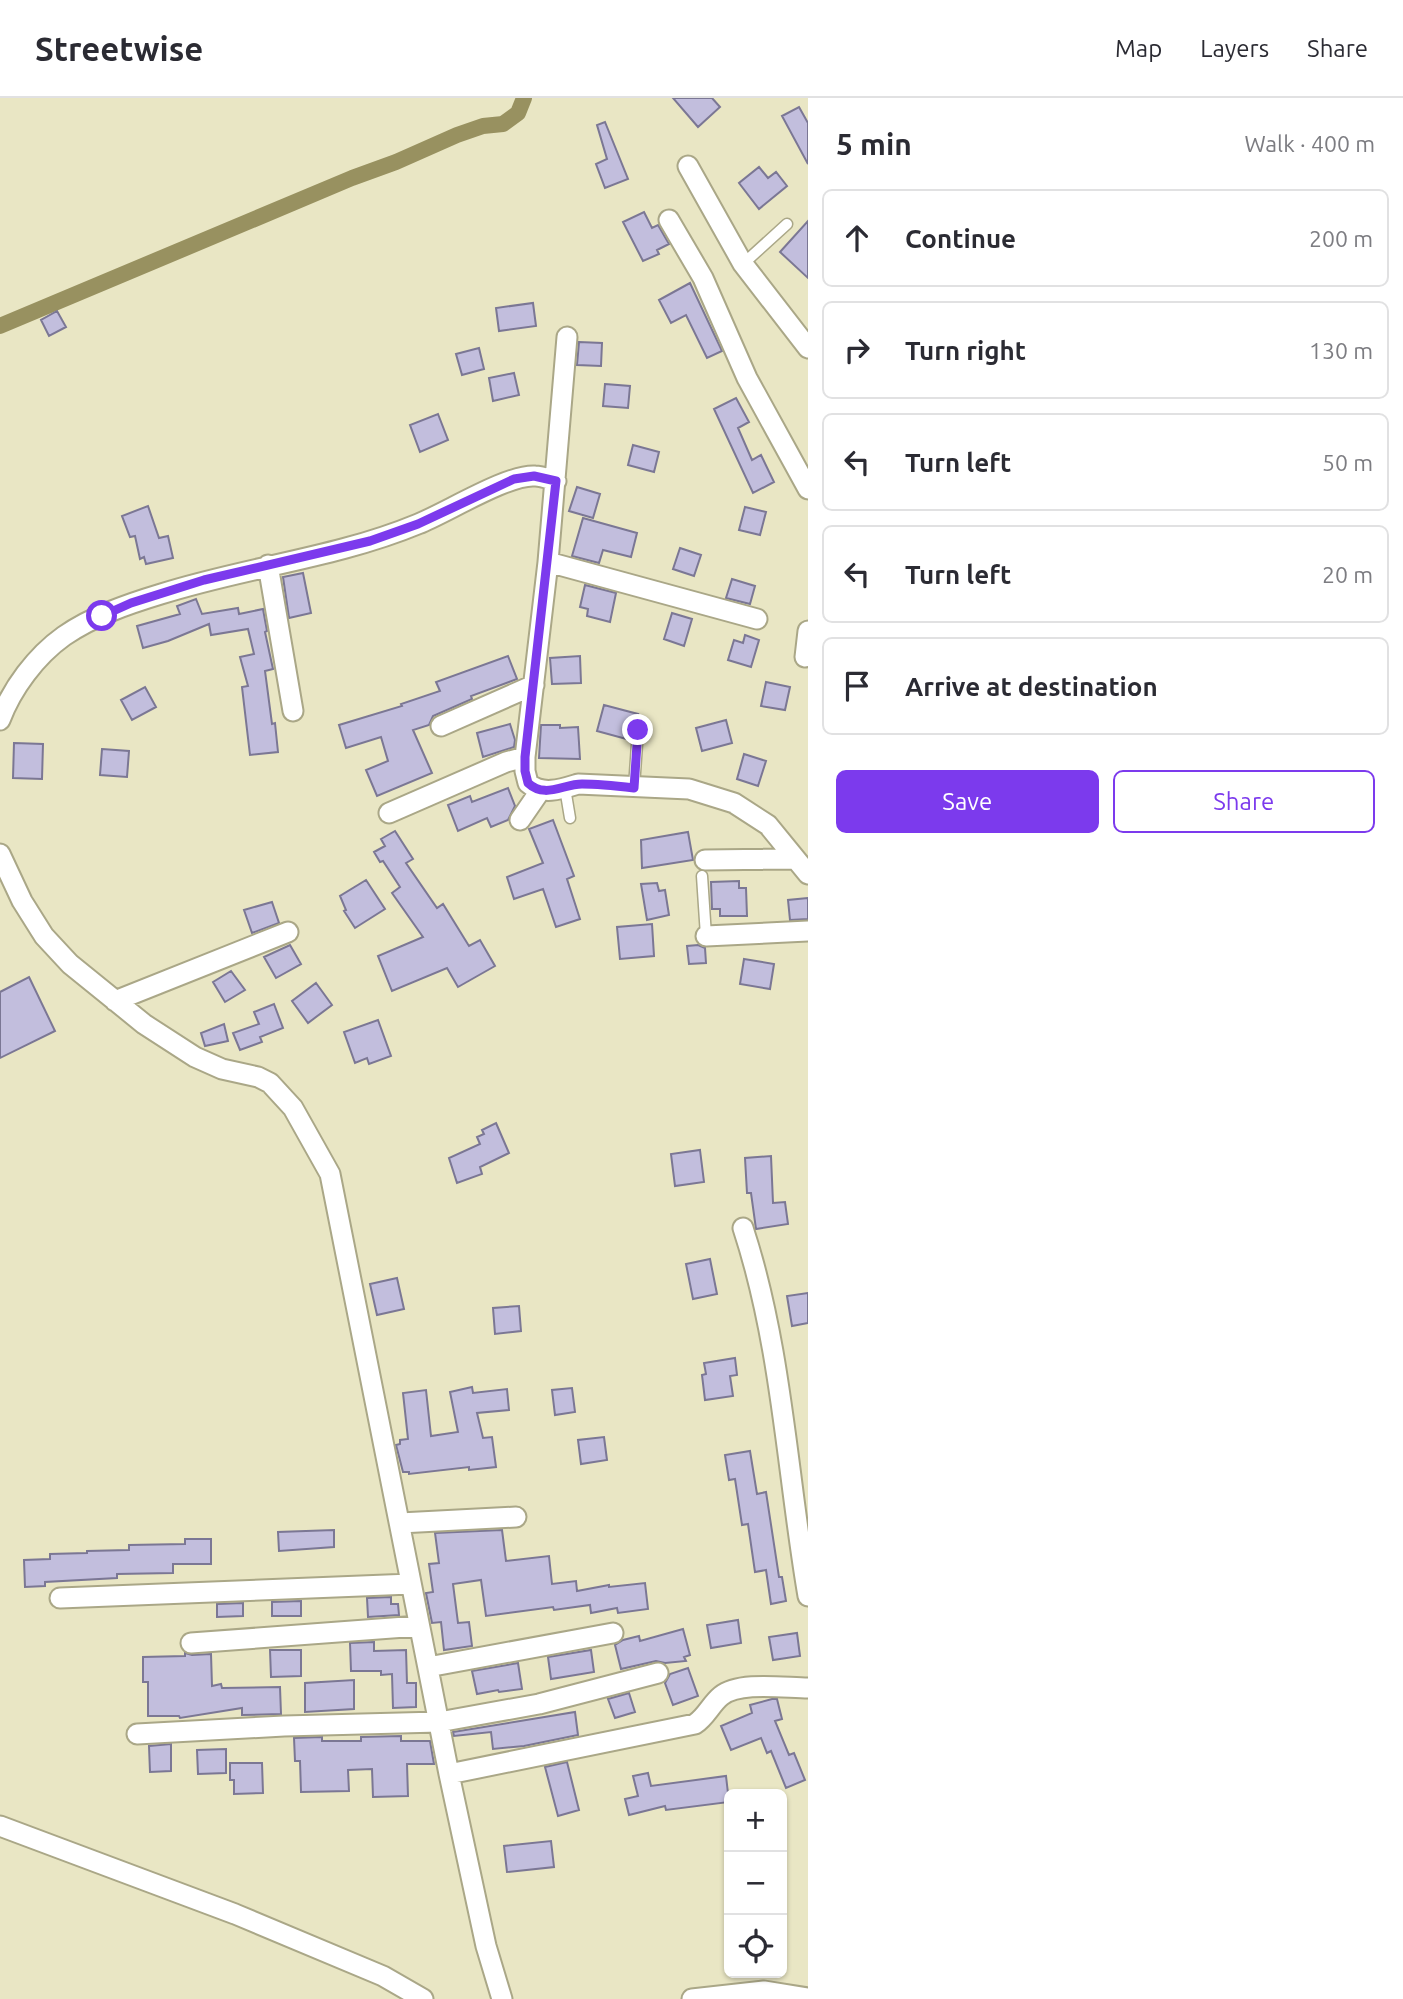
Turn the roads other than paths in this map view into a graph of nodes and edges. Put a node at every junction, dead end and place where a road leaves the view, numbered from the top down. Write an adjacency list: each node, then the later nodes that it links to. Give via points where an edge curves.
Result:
1 (688, 166): 4 (street)
2 (669, 220): 8 (street, via 703,278 747,378)
3 (787, 224): 4 (lane)
4 (743, 264): 6 (street)
5 (567, 337): 7 (street)
6 (808, 348)
7 (556, 481): 9 (street); 10 (street, via 534,476 514,479 370,541)
8 (808, 489)
9 (548, 562): 11 (street); 14 (street)
10 (268, 565): 15 (street); 16 (street, via 131,603 64,636 19,682)
11 (757, 620)
12 (808, 631): 13 (street)
13 (805, 657)
14 (534, 685): 17 (street); 19 (street)
15 (293, 711)
16 (0, 719)
17 (442, 726)
18 (638, 730): 21 (lane)
19 (525, 757): 22 (street, via 528,783); 23 (street)
20 (565, 788): 21 (street, via 578,783); 22 (street); 24 (lane)
21 (634, 788): 27 (street, via 689,789 734,803 768,825)
22 (540, 791): 25 (street)
23 (389, 813)
24 (570, 818)
25 (520, 820)
26 (0, 853): 33 (street, via 44,936)
27 (795, 859): 28 (street); 29 (street)
28 (704, 868): 32 (lane)
29 (808, 874)
30 (808, 931): 32 (street)
31 (288, 932): 33 (street)
32 (706, 936)
33 (114, 1001): 36 (street, via 195,1057 270,1083 293,1108 330,1174)
34 (743, 1227): 38 (street, via 777,1371)
35 (516, 1517): 36 (street)
36 (400, 1523): 37 (street)
37 (411, 1584): 39 (street); 40 (street)
38 (808, 1596)
39 (60, 1598)
40 (419, 1626): 42 (street); 43 (street)
41 (613, 1633): 43 (street)
42 (191, 1643)
43 (428, 1667): 46 (street)
44 (658, 1673): 46 (street, via 539,1704)
45 (808, 1688): 48 (street, via 740,1688 721,1695 695,1724)
46 (439, 1722): 47 (street); 48 (street)
47 (137, 1734)
48 (449, 1774): 52 (street)
49 (0, 1826): 51 (street, via 234,1914 383,1976)
50 (808, 1998): 53 (street, via 764,1992)
51 (423, 1999)
52 (502, 1999)
53 (692, 1999)

